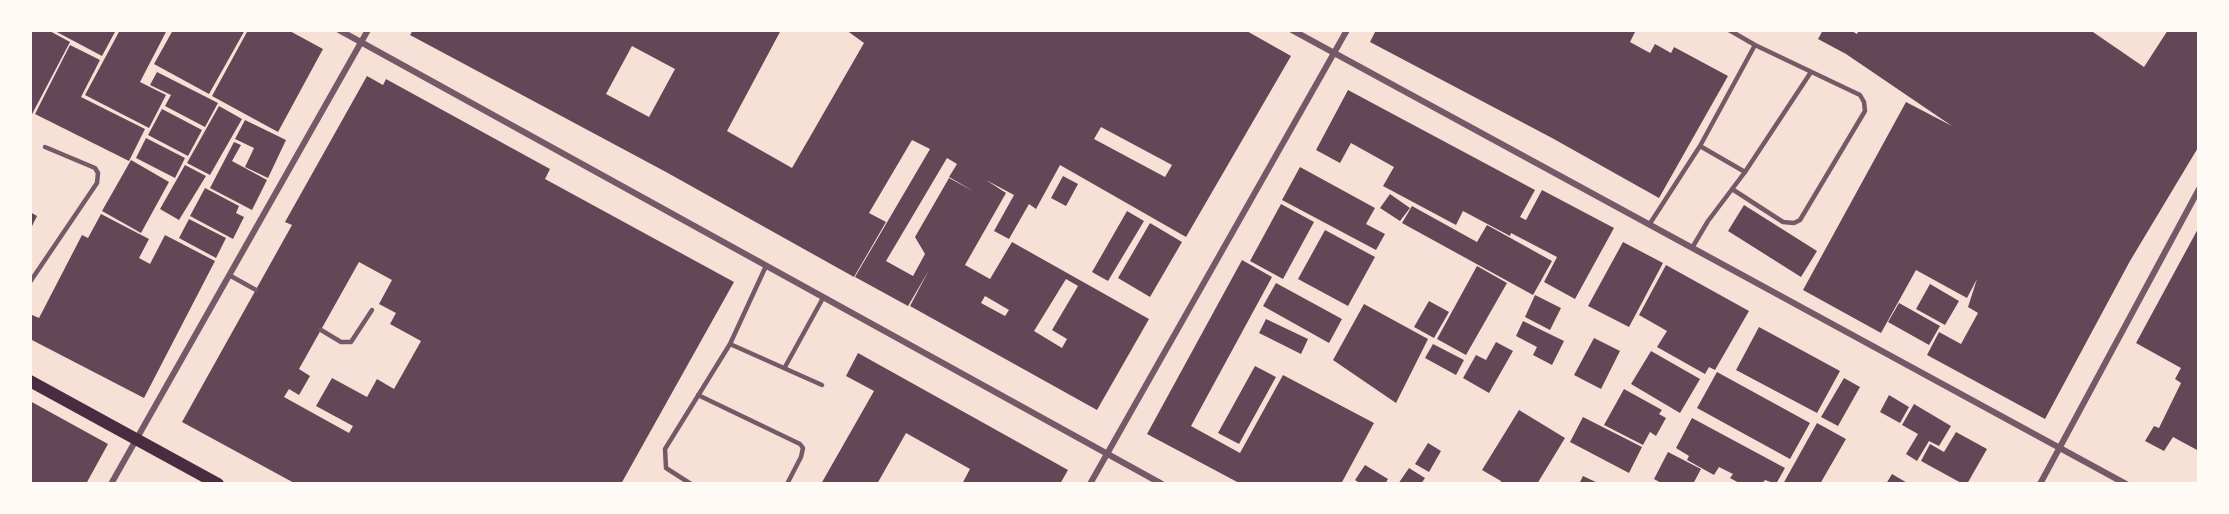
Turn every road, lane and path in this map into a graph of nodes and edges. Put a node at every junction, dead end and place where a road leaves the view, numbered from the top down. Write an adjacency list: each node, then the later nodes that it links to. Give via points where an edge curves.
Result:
1 (339, 30): 6 (street)
2 (368, 30): 6 (street)
3 (1292, 30): 8 (street)
4 (1347, 30): 8 (street)
5 (1729, 30): 7 (lane)
6 (361, 42): 17 (street); 18 (street)
7 (1755, 45): 9 (lane); 10 (lane)
8 (1334, 54): 15 (street); 31 (street)
9 (1811, 72): 12 (lane); 13 (lane, via 1860,95 1864,111 1800,220 1784,222)
10 (1700, 146): 12 (lane); 15 (lane)
11 (45, 147): 19 (lane, via 95,168 97,183)
12 (1745, 172): 13 (lane)
13 (1732, 189): 16 (lane)
14 (2199, 189): 30 (street)
15 (1649, 225): 16 (street)
16 (1692, 248): 30 (street)
17 (766, 266): 21 (street); 24 (lane)
18 (229, 274): 20 (lane); 29 (street)
19 (30, 282)
20 (256, 290)
21 (823, 298): 25 (lane); 31 (street)
22 (372, 310): 23 (lane, via 351,342 341,342)
23 (321, 330)
24 (730, 344): 25 (lane); 28 (lane)
25 (785, 367): 27 (lane)
26 (30, 381): 29 (main road)
27 (822, 385)
28 (698, 395): 34 (lane, via 665,449 666,468); 35 (lane, via 800,444 801,457)
29 (136, 439): 32 (street); 33 (main road)
30 (2060, 448): 38 (street); 39 (street)
31 (1106, 455): 36 (street); 37 (street)
32 (111, 484)
33 (218, 484)
34 (691, 484)
35 (787, 484)
36 (1090, 484)
37 (1162, 484)
38 (2040, 484)
39 (2126, 484)

